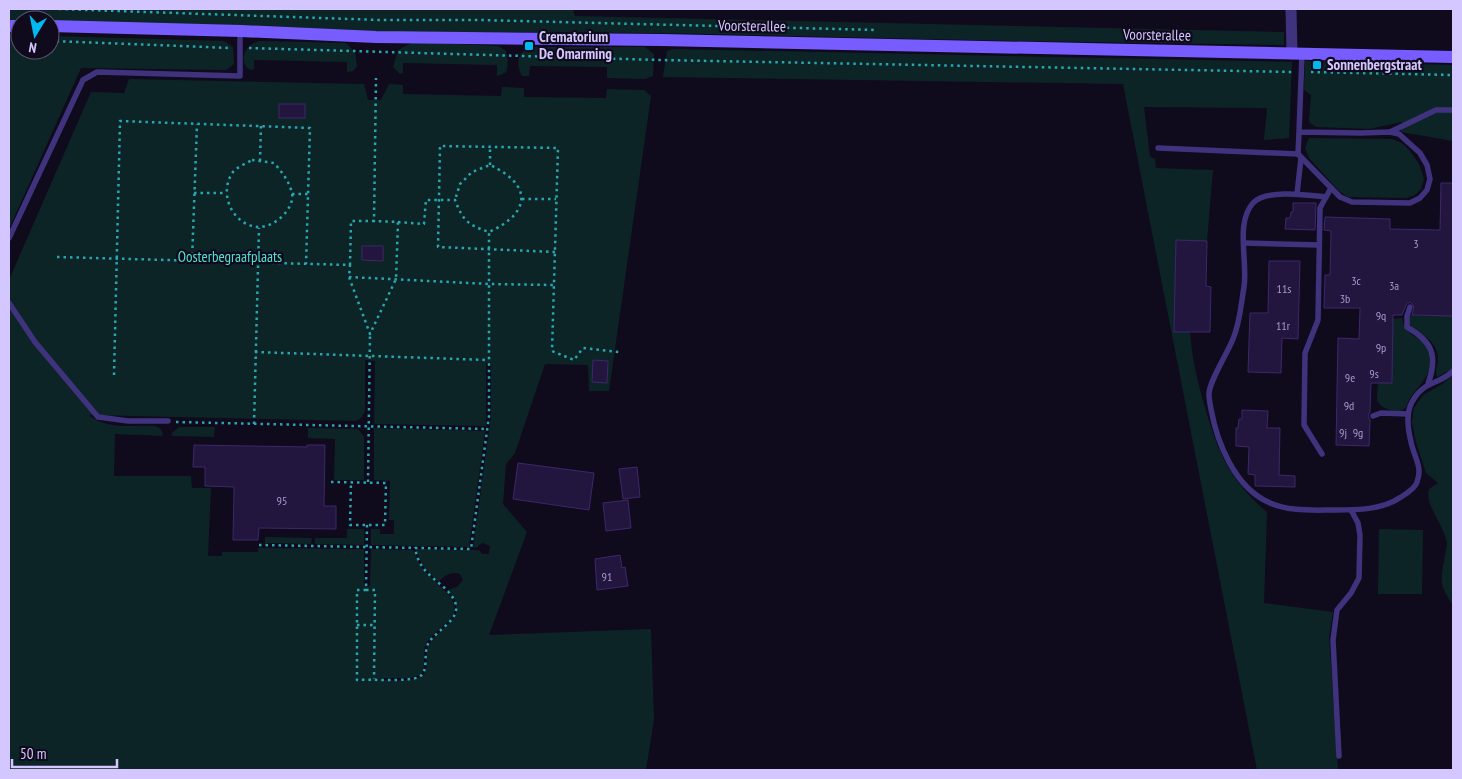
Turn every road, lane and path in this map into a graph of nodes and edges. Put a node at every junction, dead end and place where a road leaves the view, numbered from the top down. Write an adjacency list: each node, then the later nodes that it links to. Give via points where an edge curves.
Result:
1 (1290, 9): 6 (street)
2 (60, 26): 3 (main road, Voorsterallee)
3 (240, 31): 5 (lane); 6 (main road, Voorsterallee, via 376,37)
4 (60, 41): 5 (path)
5 (240, 48): 8 (path); 36 (lane, via 240,76 97,72 83,80)
6 (1297, 54): 7 (main road, Voorsterallee); 8 (lane)
7 (1453, 57)
8 (1301, 72): 9 (path); 14 (lane)
9 (1453, 75)
10 (376, 78): 32 (path)
11 (1453, 110): 15 (lane, via 1436,110)
12 (197, 124): 13 (path); 22 (path); 42 (path, via 120,121)
13 (260, 126): 19 (path); 25 (path, via 310,128)
14 (1299, 132): 15 (lane); 18 (lane)
15 (1390, 132): 21 (lane, via 1406,139 1427,165 1430,179 1420,198 1410,203 1352,202)
16 (490, 147): 20 (path); 29 (path, via 558,148); 30 (path, via 440,146)
17 (1158, 148): 18 (lane)
18 (1300, 156): 21 (lane); 26 (lane)
19 (260, 161): 23 (path, via 252,160 233,172); 24 (path, via 274,163 286,177)
20 (490, 165): 28 (path, via 517,183); 31 (path, via 472,172 460,184)
21 (1331, 188): 27 (lane)
22 (194, 192): 23 (path); 43 (path)
23 (225, 193): 34 (path, via 230,208 241,222)
24 (292, 194): 25 (path); 34 (path, via 288,210 277,221)
25 (308, 194): 45 (path)
26 (1297, 194): 27 (lane); 37 (lane, via 1262,196 1253,203 1244,218)
27 (1326, 197): 38 (lane, via 1320,208)
28 (522, 198): 29 (path); 35 (path, via 517,214 505,225)
29 (556, 199): 40 (path)
30 (439, 200): 31 (path); 33 (path, via 426,200 424,224); 39 (path, via 438,247)
31 (455, 200): 35 (path, via 461,215 474,227)
32 (374, 222): 33 (path); 46 (path, via 351,220)
33 (398, 222): 48 (path)
34 (259, 227): 44 (path)
35 (489, 232): 39 (path)
36 (9, 238)
37 (1244, 243): 38 (lane); 71 (lane, via 1245,277 1240,316 1209,393 1224,454 1243,484 1268,502 1298,510)
38 (1319, 245): 67 (lane, via 1318,320 1305,353 1304,426)
39 (489, 249): 40 (path); 49 (path)
40 (555, 252): 50 (path)
41 (56, 257): 42 (path)
42 (117, 258): 43 (path); 59 (path)
43 (192, 261): 44 (path)
44 (258, 263): 45 (path); 54 (path)
45 (306, 264): 46 (path)
46 (350, 265): 47 (path)
47 (349, 277): 48 (path); 53 (path)
48 (396, 279): 49 (path); 53 (path)
49 (489, 284): 50 (path); 57 (path)
50 (554, 285): 55 (path, via 552,351 574,360 583,348)
51 (9, 303): 63 (lane, via 34,342 98,417 128,422)
52 (1410, 307): 60 (lane, via 1407,327 1428,342 1434,357)
53 (370, 334): 56 (path)
54 (255, 352): 56 (path); 64 (path)
55 (619, 352)
56 (370, 357): 57 (path); 65 (path)
57 (488, 360): 66 (path)
58 (1453, 371): 60 (lane)
59 (114, 375)
60 (1428, 384): 61 (lane, via 1417,394)
61 (1408, 414): 62 (lane, via 1381,413); 71 (lane, via 1411,442 1420,468 1417,484 1400,498 1377,507)
62 (1373, 416)
63 (168, 421): 64 (path)
64 (254, 424): 65 (path)
65 (368, 427): 66 (path); 70 (path)
66 (487, 429): 75 (path, via 471,548)
67 (1322, 454)
68 (331, 482): 69 (path)
69 (351, 482): 70 (path); 72 (path, via 350,525)
70 (368, 483): 72 (path, via 386,483 385,525)
71 (1350, 510): 80 (lane, via 1358,523 1360,535 1359,578 1337,610 1333,640)
72 (367, 525): 74 (path)
73 (259, 545): 74 (path)
74 (367, 547): 75 (path); 76 (path)
75 (415, 547): 79 (path, via 421,566 452,598 455,614 427,645 425,670 421,676)
76 (366, 590): 77 (path, via 357,590); 78 (path, via 375,590)
77 (357, 625): 78 (path); 79 (path, via 357,680)
78 (375, 625): 79 (path)
79 (374, 679)
80 (1339, 756)

